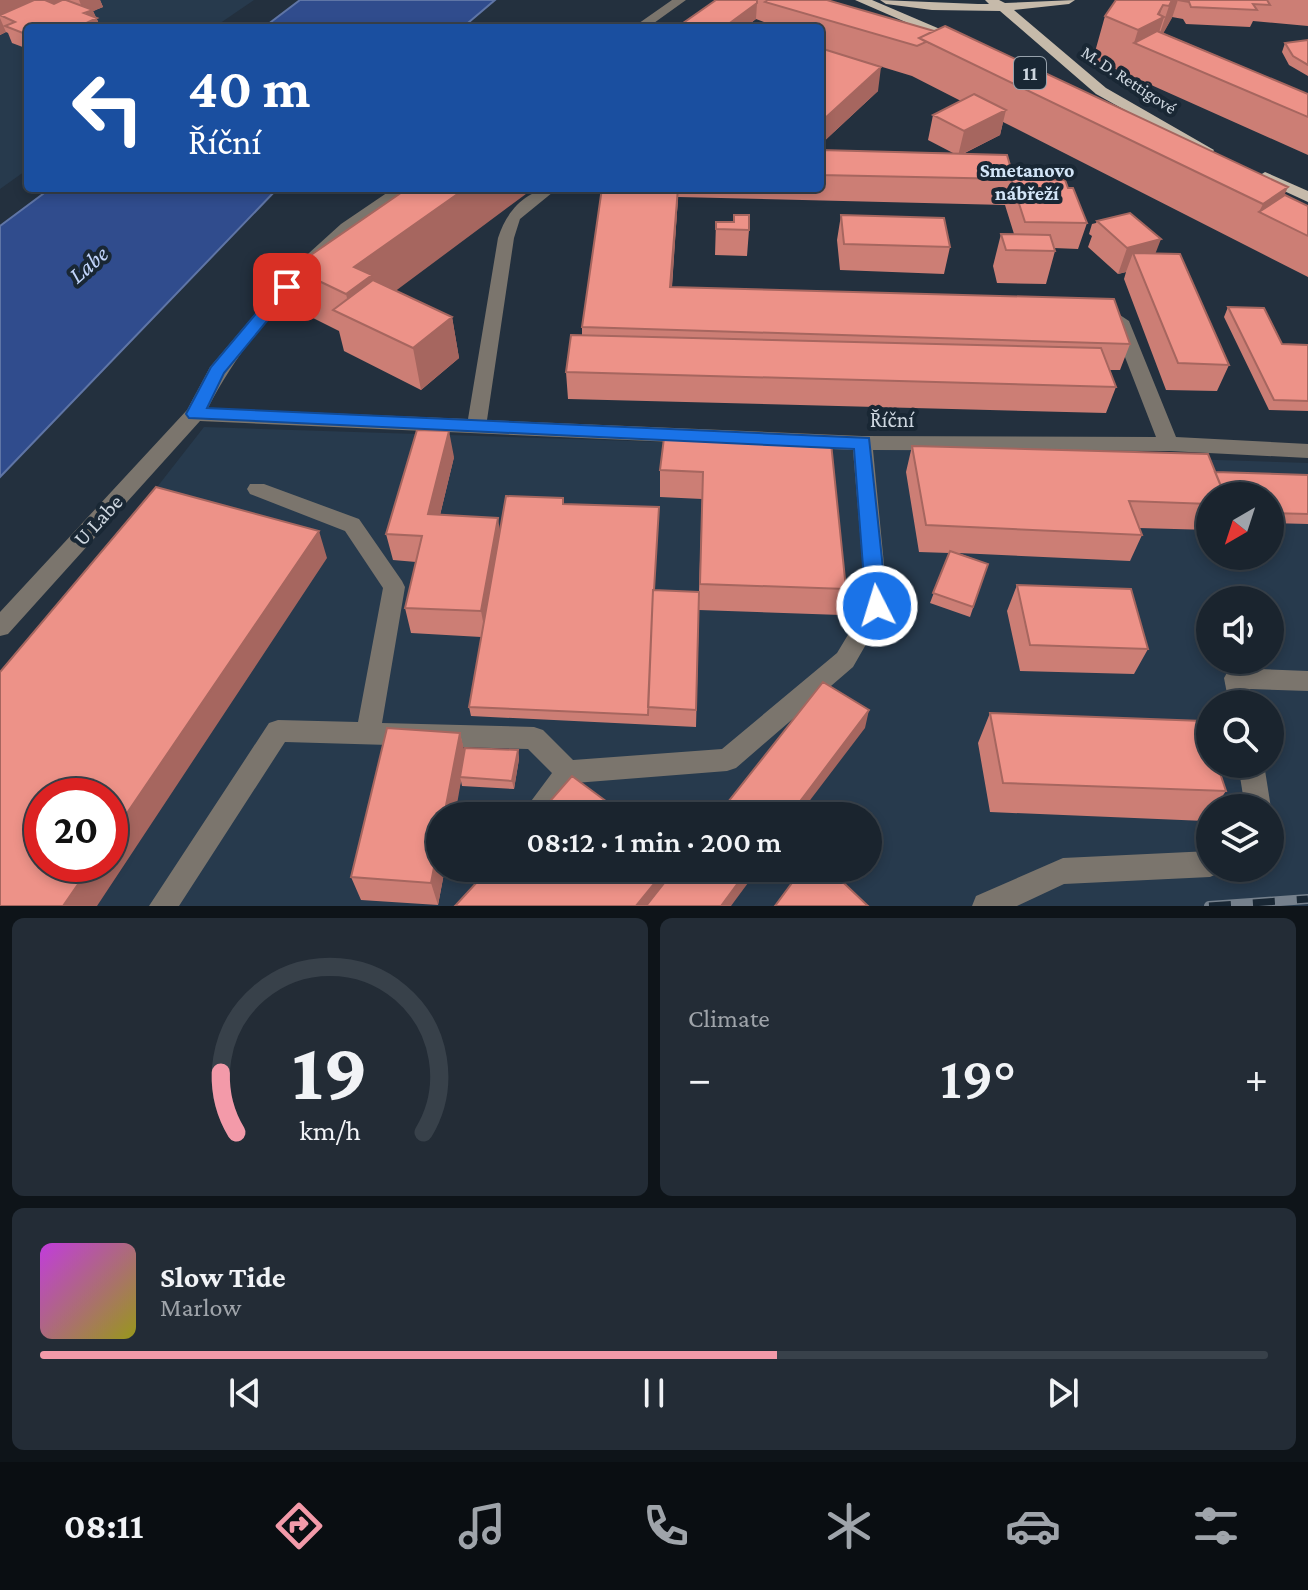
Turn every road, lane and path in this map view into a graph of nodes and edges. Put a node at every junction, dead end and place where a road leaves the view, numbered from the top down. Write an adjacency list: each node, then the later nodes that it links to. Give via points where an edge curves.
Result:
1 (680, 0): 7 (street)
2 (861, 0): 8 (main road)
3 (886, 0): 6 (main road, via 946,9)
4 (991, 0): 6 (main road, M. D. Rettigové / 11)
5 (1069, 0): 6 (main road)
6 (1007, 9): 10 (main road, M. D. Rettigové / 11, via 1087,81)
7 (644, 24)
8 (980, 50)
9 (1078, 95): 10 (main road, M. D. Rettigové / 11)
10 (1199, 146): 11 (main road, M. D. Rettigové / 11)
11 (1226, 159)
12 (1253, 172): 15 (main road)
13 (398, 192): 17 (street, via 347,227 304,267 217,371)
14 (545, 192): 18 (street, via 513,217 506,238)
15 (1308, 197)
16 (1101, 312): 20 (street, via 1117,312)
17 (195, 414): 18 (street, Říční); 23 (street, U Labe)
18 (476, 428): 19 (street, Říční)
19 (862, 443): 20 (street, Říční); 27 (street, via 877,606 845,660 727,760)
20 (1169, 444): 21 (street, Říční)
21 (1308, 451)
22 (257, 489): 26 (street, via 352,525 394,587)
23 (0, 627)
24 (1308, 681): 25 (street, via 1236,678)
25 (1238, 690)
26 (368, 733): 27 (street, via 534,738); 30 (street, via 278,731)
27 (568, 772): 28 (street)
28 (544, 802)
29 (1196, 865): 31 (street, via 1063,871)
30 (163, 906)
31 (986, 906)

